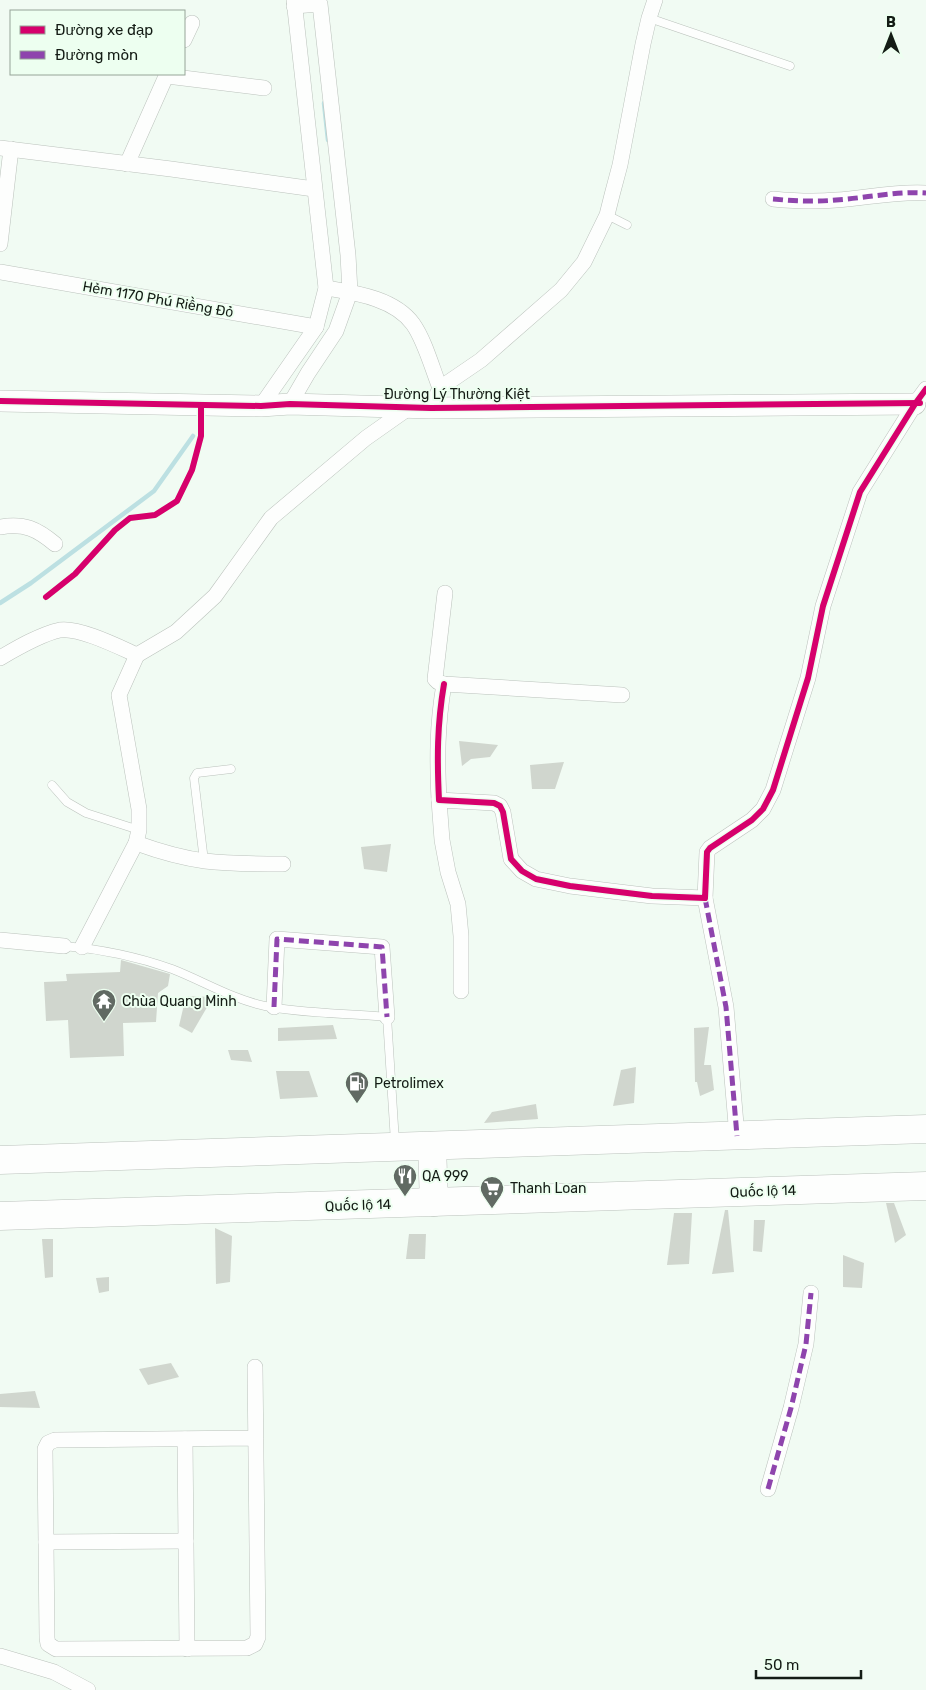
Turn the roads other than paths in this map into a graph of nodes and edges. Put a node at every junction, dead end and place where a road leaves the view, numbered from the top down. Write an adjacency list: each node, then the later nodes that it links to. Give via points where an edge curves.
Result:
1 (655, 0): 3 (street)
2 (294, 3): 11 (street); 19 (street, via 320,4)
3 (648, 18): 6 (lane); 14 (street, via 620,165)
4 (192, 22): 5 (street)
5 (185, 38)
6 (790, 66)
7 (167, 75): 8 (street); 10 (street)
8 (264, 88)
9 (6, 149): 10 (street); 16 (street)
10 (128, 164): 11 (street)
11 (314, 189): 18 (street)
12 (926, 193): 13 (street, via 904,192 835,200)
13 (773, 199)
14 (607, 215): 15 (lane); 21 (street, via 584,262 562,290 481,360)
15 (627, 225)
16 (0, 244)
17 (0, 272): 20 (street, Hẻm 1170 Phú Riềng Đỏ)
18 (326, 288): 19 (street); 20 (street)
19 (350, 292): 21 (street, via 381,301 398,310 413,324); 24 (street, via 336,331)
20 (316, 327): 25 (street)
21 (440, 388): 27 (street)
22 (922, 398): 27 (street, Đường Lý Thường Kiệt); 41 (street, via 860,492 823,606 808,678 773,790 752,820 707,852)
23 (0, 401): 25 (street, Đường Lý Thường Kiệt)
24 (290, 404): 25 (street, Đường Lý Thường Kiệt); 26 (street, Đường Lý Thường Kiệt)
25 (261, 406)
26 (410, 407): 27 (street, Đường Lý Thường Kiệt); 31 (street, via 366,438 271,518 216,596 176,632)
27 (431, 408)
28 (0, 527): 29 (street, via 29,528)
29 (55, 544)
30 (444, 593): 33 (street, via 435,679)
31 (137, 655): 32 (street, via 75,631 61,630 23,644); 38 (street, via 119,695 139,809)
32 (0, 658)
33 (444, 684): 34 (street); 37 (street, via 438,719)
34 (622, 695)
35 (231, 769): 39 (lane, via 197,773 194,778)
36 (52, 786): 38 (lane, via 67,802)
37 (440, 800): 41 (street, via 500,806 511,859 536,879 652,896); 45 (street, via 442,840 458,904)
38 (138, 836): 39 (street, via 152,849); 44 (street)
39 (204, 861): 40 (street)
40 (283, 864)
41 (705, 898): 49 (street, via 726,1007)
42 (0, 940): 43 (street)
43 (64, 946): 44 (lane)
44 (82, 947): 46 (lane, via 143,959 240,999)
45 (461, 991)
46 (274, 1007): 47 (lane); 47 (street, via 277,940 382,947)
47 (387, 1017): 51 (lane)
48 (926, 1129): 49 (highway)
49 (737, 1136): 50 (highway)
50 (432, 1146): 51 (highway); 54 (highway)
51 (395, 1147): 52 (highway)
52 (0, 1160)
53 (926, 1186): 54 (highway, Quốc lộ 14)
54 (434, 1202): 55 (highway, Quốc lộ 14)
55 (0, 1216)
56 (811, 1293): 60 (street, via 806,1344)
57 (256, 1367): 58 (street)
58 (256, 1438): 59 (street); 64 (street, via 258,1637 255,1644 247,1648)
59 (185, 1439): 61 (street); 62 (street, via 55,1440 48,1443 45,1449)
60 (768, 1490)
61 (186, 1541): 62 (street); 64 (street)
62 (46, 1542): 63 (street)
63 (48, 1644): 64 (street, via 56,1649); 66 (street)
64 (187, 1649)
65 (0, 1656): 66 (street)
66 (35, 1666): 67 (street)
67 (88, 1690)

